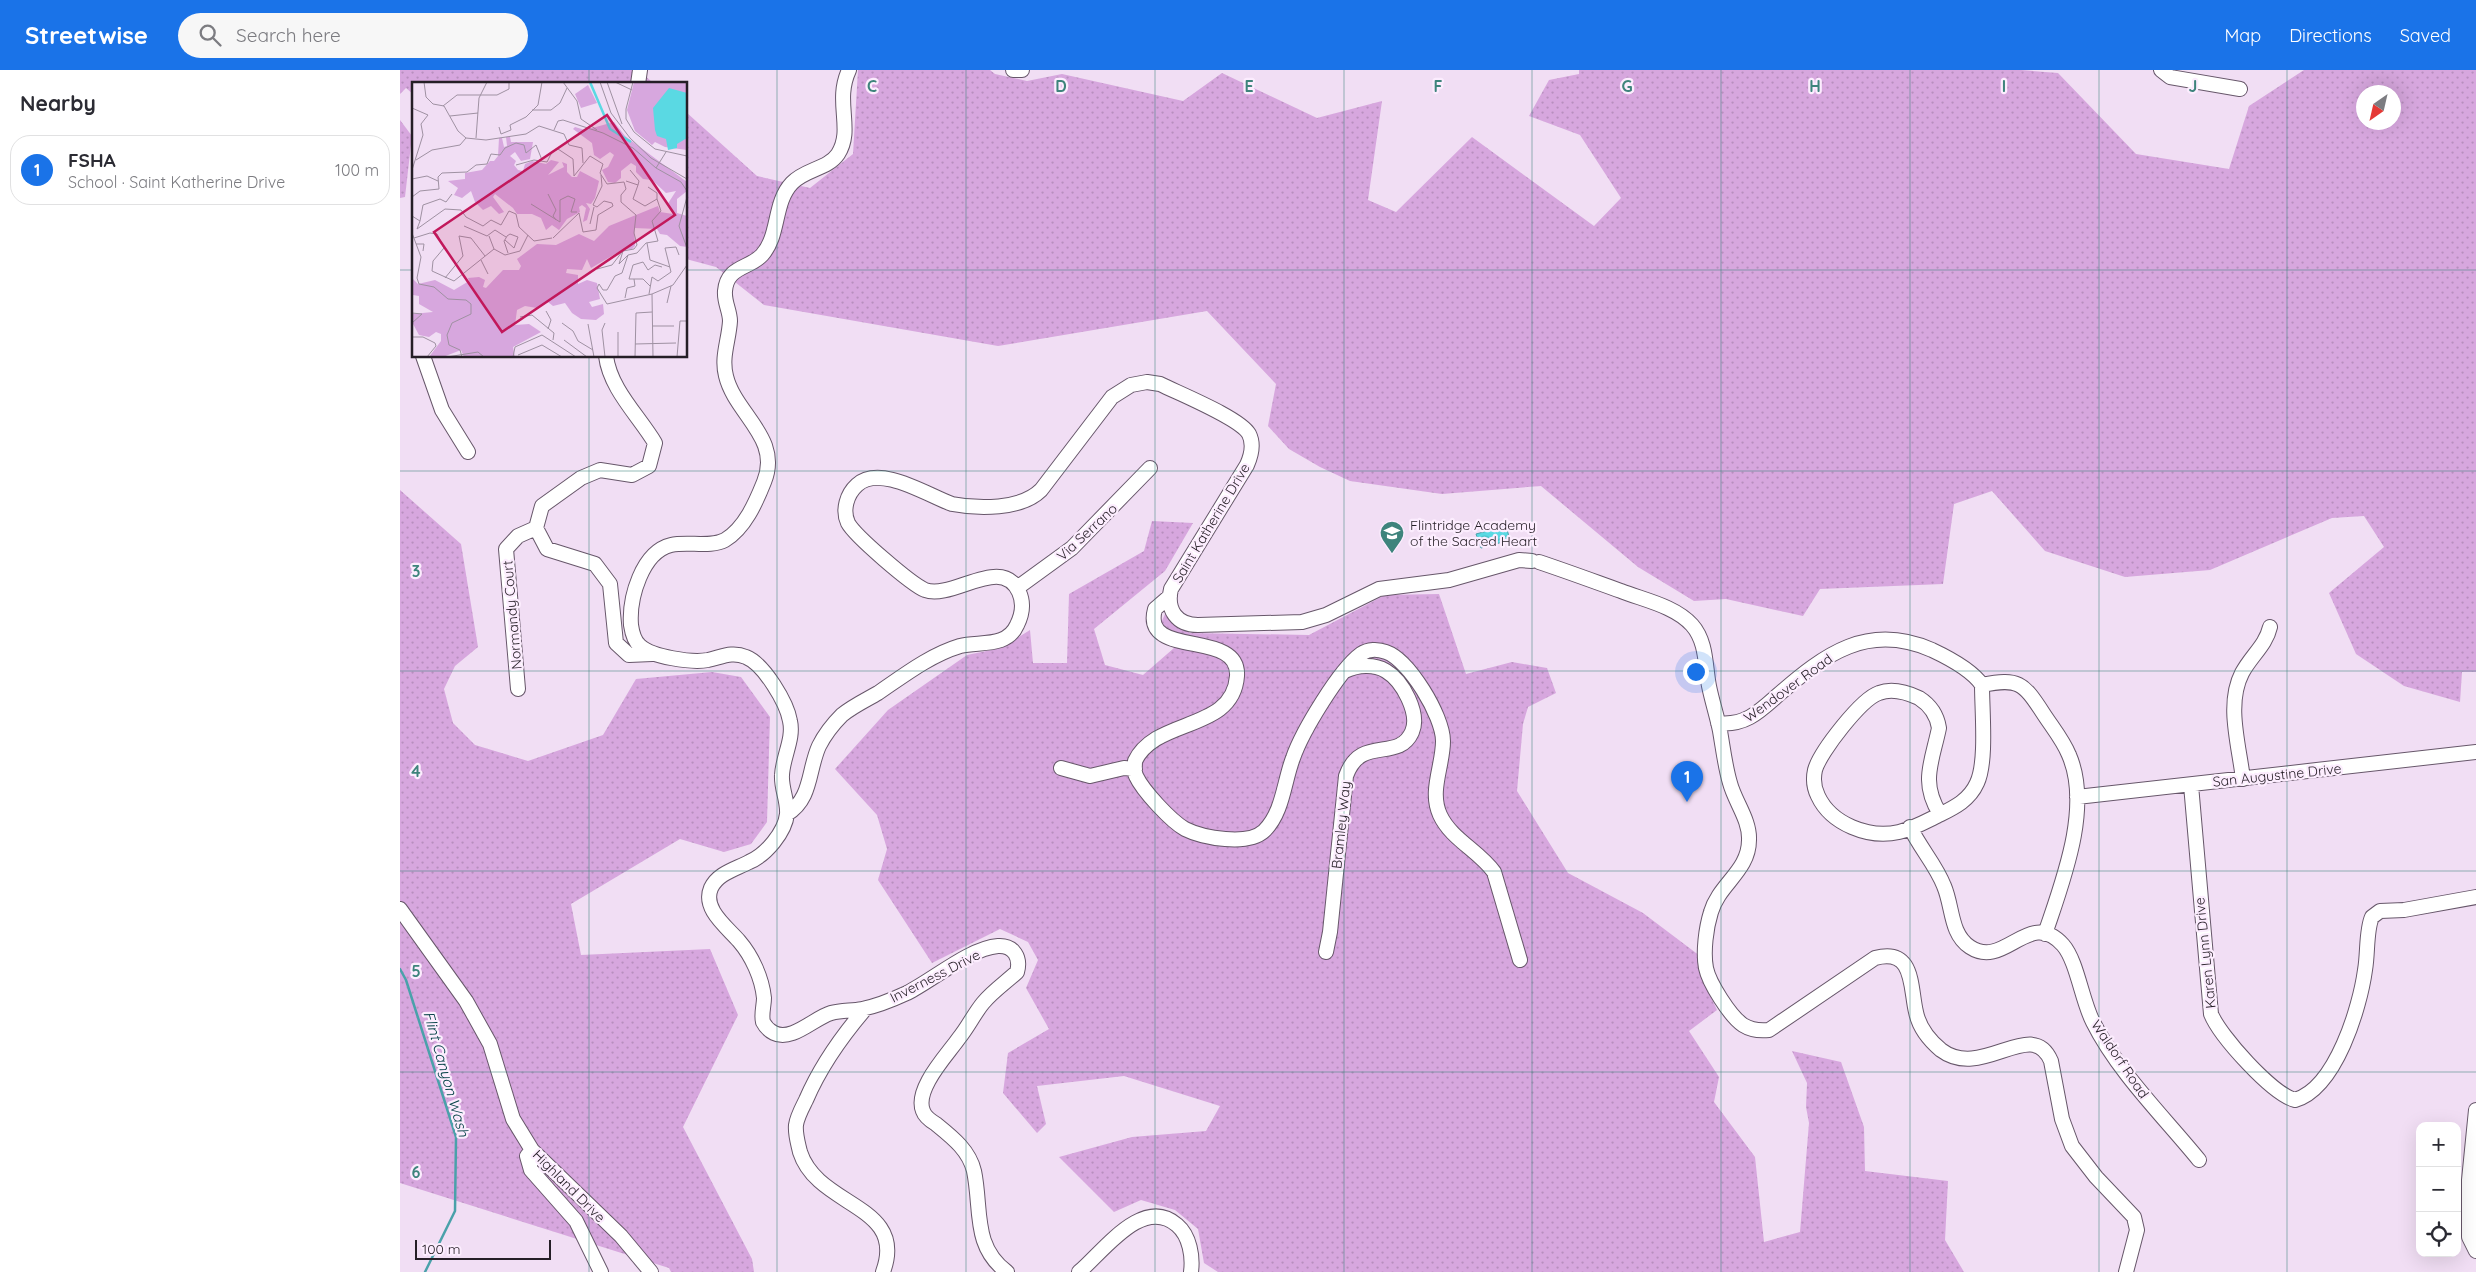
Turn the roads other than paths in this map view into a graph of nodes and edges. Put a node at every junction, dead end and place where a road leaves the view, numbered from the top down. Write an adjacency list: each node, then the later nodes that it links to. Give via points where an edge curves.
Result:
1 (849, 70): 14 (street, via 842,92 845,139 840,152 832,161 810,170 791,184 780,204 775,228 766,248 760,257 733,272 725,286 730,318 723,364 731,392 765,441 769,466 765,480 749,514 729,538 719,543 667,546 651,559 636,588 631,626 634,639)
2 (1013, 70): 3 (street)
3 (1022, 70)
4 (2162, 70): 5 (street, via 2170,77)
5 (2240, 89)
6 (424, 358): 8 (street, via 442,410)
7 (607, 358): 10 (street, via 619,391 655,443 649,466 632,475 600,470 580,478 542,506)
8 (468, 452)
9 (1150, 468): 11 (street, Via Serrano, via 1072,548)
10 (536, 528): 14 (street, via 547,549 595,564 610,584 616,642 629,655); 17 (street, Normandy Court, via 518,536 506,549)
11 (1016, 588): 12 (street, Saint Katherine Drive, via 998,576 937,591 926,590 910,581 852,528 845,514 850,494 864,480 880,476 952,504 999,505 1026,501 1041,490 1112,397 1130,385 1147,382 1160,384 1238,423 1251,440 1252,449 1247,465); 25 (street, via 1022,611 1016,628 1001,641 950,650 842,715 819,747 802,799)
12 (1170, 596): 18 (street, Saint Katherine Drive, via 1170,606 1177,618 1191,625 1302,622 1326,615 1379,589 1449,580 1515,561 1535,561 1667,608 1691,624 1705,653 1709,689); 21 (street, via 1155,609 1157,628 1171,638 1225,652 1235,662 1237,679 1223,707 1214,714 1150,741 1138,756)
13 (2270, 627): 22 (street, via 2267,638 2243,671 2234,693)
14 (652, 654): 25 (street, via 692,660 734,654 753,661 763,670 785,704 791,721 791,736 782,773)
15 (1345, 671): 21 (street, via 1304,733 1293,756 1276,813 1270,825 1256,837 1239,840 1202,835 1183,828 1143,786); 31 (street, Bramley Way, via 1368,666 1386,671 1402,688 1410,704 1414,725 1404,743 1390,749 1368,751 1353,761 1348,769); 32 (street, via 1362,653 1378,650 1401,660 1419,684 1443,733 1435,796 1440,816 1494,872)
16 (1982, 686): 18 (street, Wendover Road, via 1963,668 1922,646 1889,639 1860,641 1798,677 1753,717 1737,723); 24 (street, via 2010,681 2030,692 2070,756); 26 (street, via 1980,776 1964,801)
17 (518, 689)
18 (1718, 723): 44 (street, Saint Katherine Drive, via 1728,778 1746,821 1749,849 1742,866 1710,913 1705,961 1716,990 1743,1025 1768,1030 1875,958 1888,957 1900,961 1909,972 1919,1023 1942,1051 1972,1059 2025,1043 2040,1046 2049,1054 2062,1119 2072,1146 2096,1178 2134,1217 2137,1230)
19 (2476, 752): 22 (street, San Augustine Drive)
20 (1061, 768): 21 (street, via 1090,776 1124,768)
21 (1134, 769)
22 (2243, 779): 23 (street, San Augustine Drive)
23 (2190, 785): 24 (street, San Augustine Drive); 28 (street, Karen Lynn Drive, via 2211,1014 2216,1027 2287,1098 2295,1100 2311,1092 2330,1068 2350,1033 2361,997 2372,916 2380,911 2404,910)
24 (2077, 797): 30 (street, via 2073,840)
25 (787, 814): 33 (street, Inverness Drive, via 780,833 765,852 718,879 711,888 710,906 753,961 764,996 764,1022 776,1035 786,1035 830,1013)
26 (1940, 814): 27 (street); 27 (street, via 1933,802 1928,779 1939,728 1935,714 1924,702 1908,694 1892,690 1877,693 1861,705 1823,754 1814,776 1816,790 1822,803 1843,824 1880,833)
27 (1910, 828): 30 (street, via 1932,861 1945,888 1957,934 1969,947 1992,952 2002,950 2027,934)
28 (2476, 896)
29 (400, 909): 35 (street, Highland Drive, via 466,1001 490,1044 513,1119)
30 (2045, 934): 36 (street, Waldorf Road, via 2062,943 2067,950 2093,1022 2114,1056)
31 (1326, 952)
32 (1520, 960)
33 (866, 1008): 41 (street, via 842,1036 816,1077 796,1125 802,1159 814,1176 828,1190 872,1216 882,1228 888,1251); 42 (street, Inverness Drive, via 908,992 964,959 989,949 1010,948 1017,956 1017,972 982,1005 934,1071 922,1101 922,1110 927,1117 956,1140 967,1154 975,1175 983,1239 988,1253)
34 (2476, 1110): 37 (street, via 2469,1180 2469,1237)
35 (532, 1150): 39 (street, via 527,1156 531,1170 576,1221); 40 (street, Highland Drive, via 621,1236)
36 (2199, 1160)
37 (2476, 1251)
38 (1195, 1269): 43 (street, via 1181,1228 1172,1220 1158,1216 1128,1228)
39 (601, 1272)
40 (651, 1272)
41 (883, 1272)
42 (1007, 1272)
43 (1079, 1272)
44 (2126, 1272)

